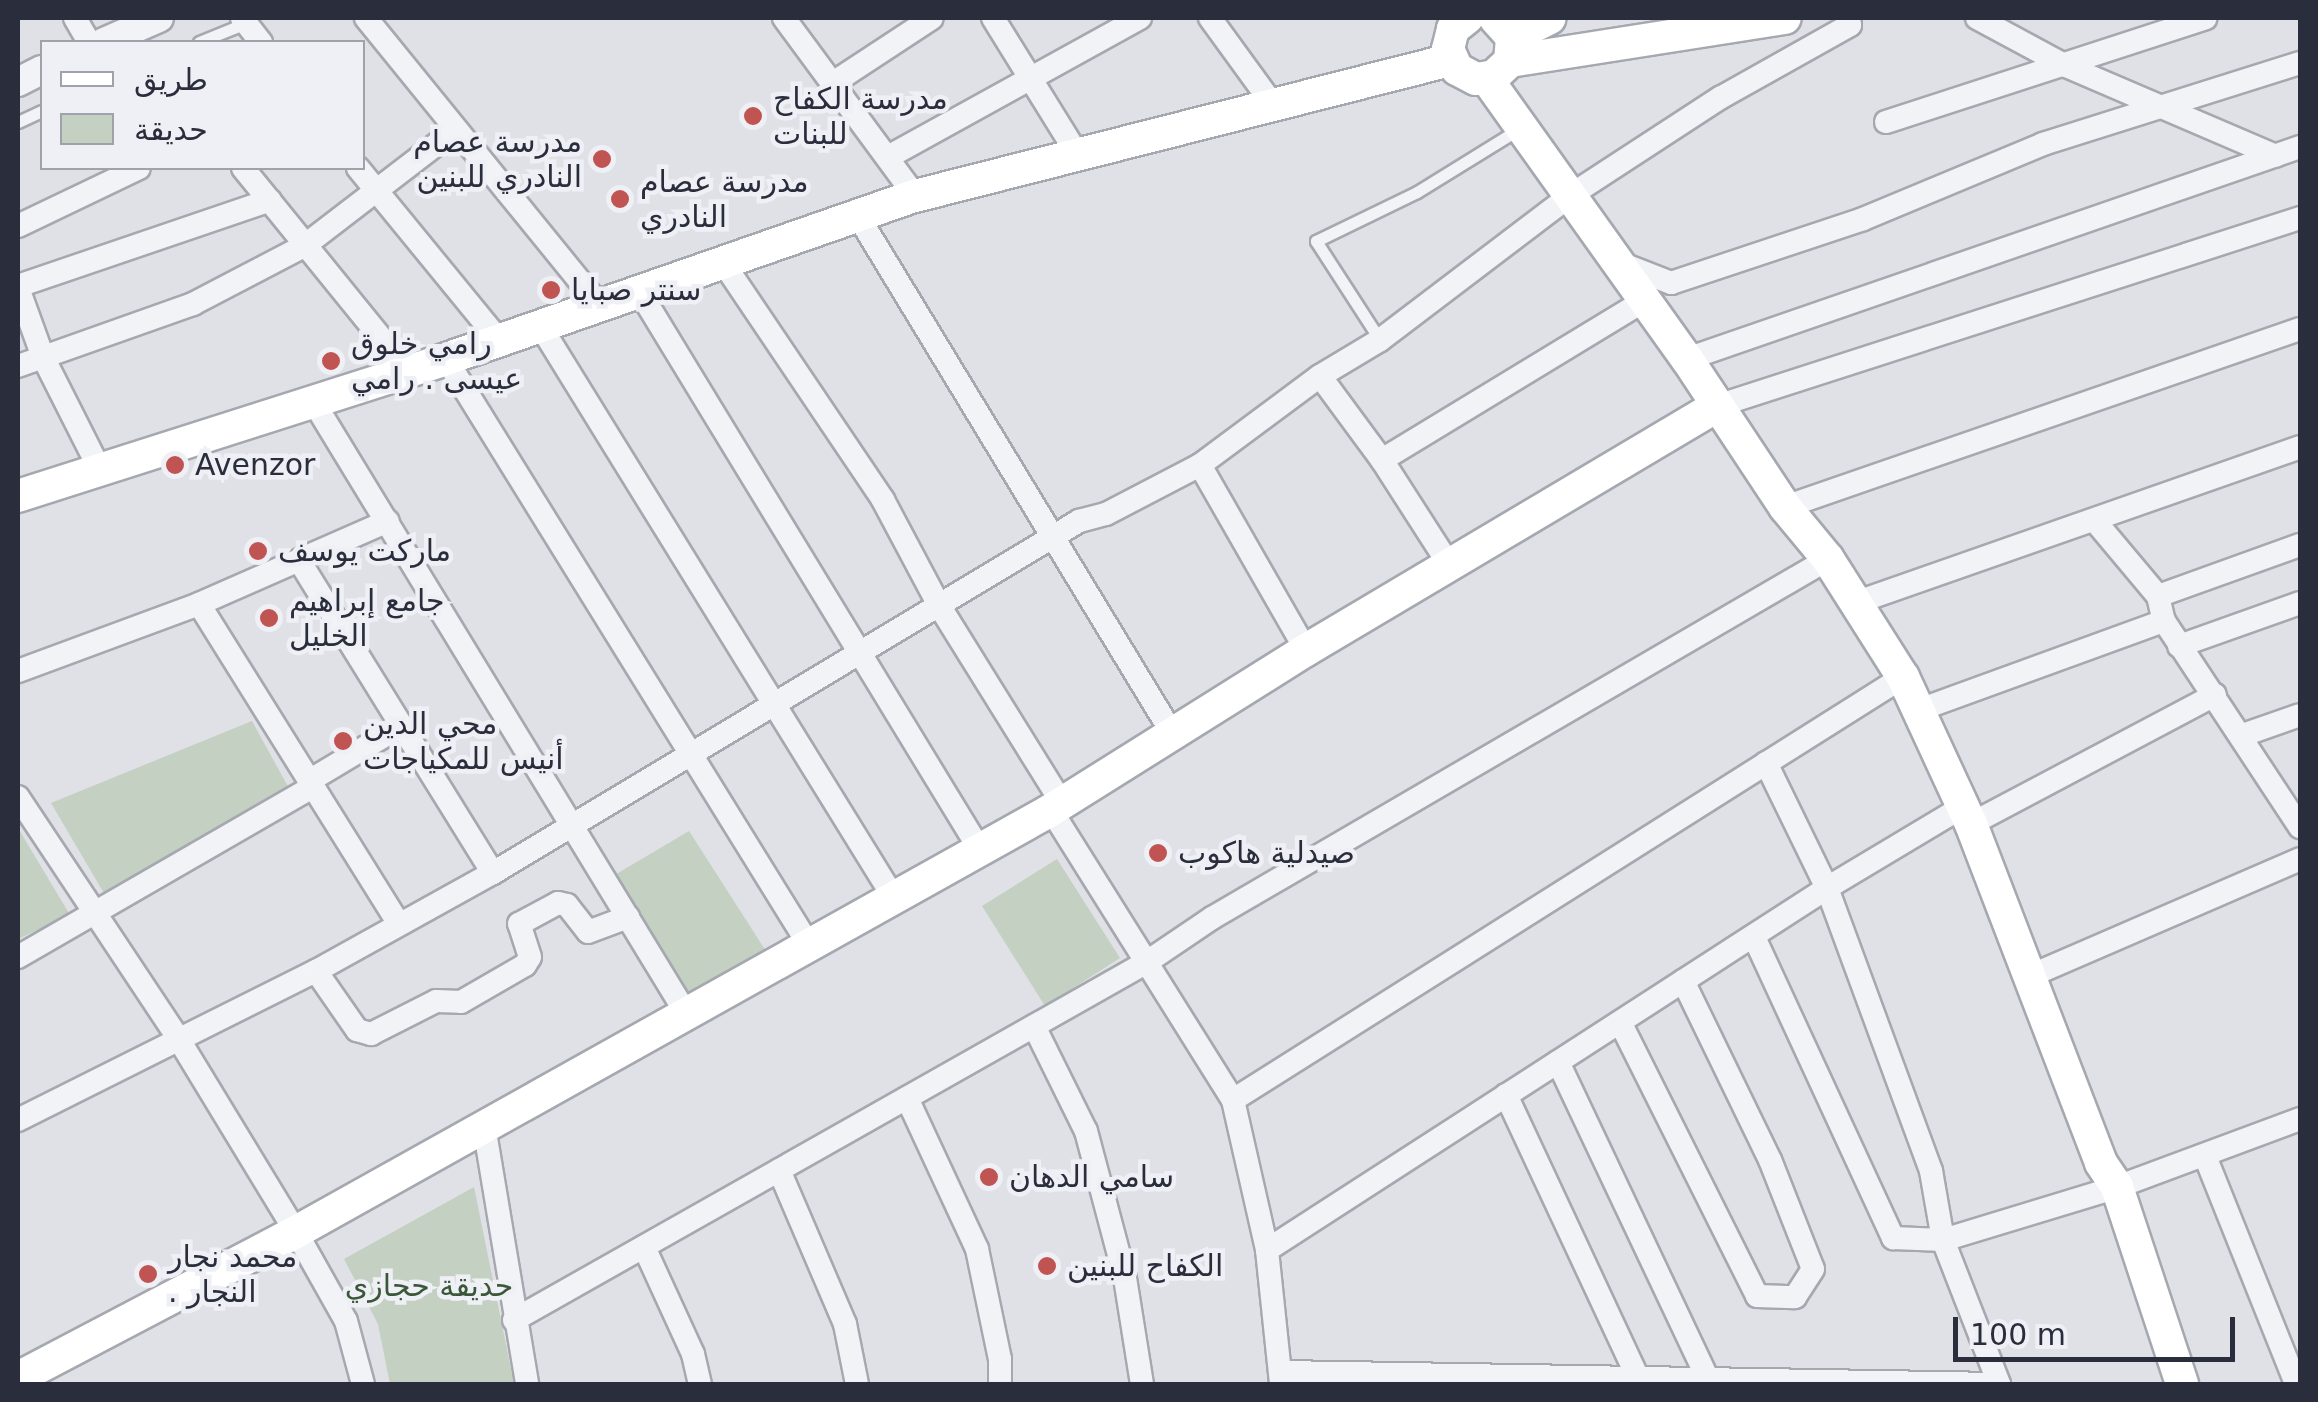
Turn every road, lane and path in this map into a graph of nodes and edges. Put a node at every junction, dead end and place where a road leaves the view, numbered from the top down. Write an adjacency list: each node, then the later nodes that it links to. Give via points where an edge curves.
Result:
1 (75, 18): 16 (street)
2 (366, 18): 28 (street)
3 (784, 18): 23 (street)
4 (932, 18): 23 (street)
5 (993, 18): 22 (street)
6 (1140, 18): 22 (street)
7 (1210, 18): 25 (street)
8 (1550, 18): 19 (main road)
9 (1784, 18): 19 (main road)
10 (1849, 18): 37 (street, via 1850,25 1720,98)
11 (1977, 18): 21 (street)
12 (2206, 18): 21 (street)
13 (248, 19): 18 (lane)
14 (149, 29): 17 (street)
15 (1450, 34): 19 (main road, via 1466,76); 25 (main road)
16 (88, 40)
17 (111, 40)
18 (204, 40)
19 (1501, 48): 27 (main road)
20 (2300, 63): 24 (street)
21 (2066, 66): 24 (street); 26 (street)
22 (1034, 80): 30 (street); 32 (street)
23 (833, 83): 32 (street)
24 (2164, 105): 31 (street); 45 (street, via 1672,283)
25 (1274, 106): 30 (main road)
26 (1886, 122)
27 (1524, 127): 37 (main road); 53 (lane, via 1417,192 1316,240)
28 (455, 130): 36 (street); 49 (street)
29 (2300, 147): 31 (street)
30 (1078, 155): 38 (main road)
31 (2276, 156): 56 (street)
32 (888, 157): 38 (street)
33 (135, 170): 42 (street)
34 (245, 170): 39 (street)
35 (360, 170): 36 (street)
36 (376, 192): 43 (street); 52 (street)
37 (1572, 195): 45 (main road); 53 (street)
38 (914, 196): 40 (main road)
39 (270, 200): 43 (street); 46 (street)
40 (858, 216): 44 (main road); 70 (street)
41 (2300, 218): 61 (street)
42 (18, 226)
43 (304, 246): 54 (street, via 194,304); 58 (street)
44 (722, 260): 47 (main road); 79 (street, via 883,500)
45 (1620, 263): 48 (main road)
46 (18, 287): 54 (street)
47 (641, 294): 49 (main road); 83 (street)
48 (1643, 301): 56 (main road); 63 (street)
49 (601, 307): 50 (main road)
50 (541, 326): 52 (main road); 87 (street)
51 (2300, 329): 67 (street)
52 (499, 340): 55 (main road)
53 (1380, 340): 59 (street)
54 (42, 357): 57 (street); 65 (street)
55 (446, 359): 58 (main road); 93 (street)
56 (1686, 359): 61 (main road)
57 (18, 366)
58 (408, 370): 60 (main road)
59 (1320, 376): 63 (street); 64 (street)
60 (313, 400): 65 (main road); 69 (street)
61 (1717, 406): 67 (main road); 74 (main road)
62 (2300, 447): 68 (street)
63 (1382, 460): 74 (street)
64 (1200, 465): 70 (street); 82 (street)
65 (99, 468): 66 (main road)
66 (18, 496)
67 (1785, 507): 72 (main road)
68 (2095, 520): 75 (street); 78 (street)
69 (388, 521): 73 (street); 99 (street)
70 (1054, 539): 79 (street); 91 (street)
71 (2300, 545): 75 (street)
72 (1828, 559): 78 (main road); 112 (street)
73 (300, 562): 77 (street); 90 (street)
74 (1450, 566): 82 (main road)
75 (2158, 596): 80 (street)
76 (2300, 603): 81 (street)
77 (198, 604): 84 (street); 95 (street)
78 (1855, 604): 85 (main road)
79 (940, 606): 83 (street); 97 (street)
80 (2164, 621): 81 (street); 88 (street)
81 (2179, 646): 86 (street)
82 (1306, 650): 91 (main road)
83 (857, 656): 87 (street); 101 (street)
84 (18, 671)
85 (1903, 677): 88 (main road); 94 (street)
86 (2215, 695): 92 (street); 98 (street)
87 (774, 704): 93 (street); 105 (street)
88 (1918, 710): 98 (main road)
89 (2300, 715): 92 (street)
90 (402, 726): 95 (street); 103 (street)
91 (1172, 733): 97 (main road)
92 (2243, 734): 100 (street)
93 (692, 753): 99 (street); 110 (street)
94 (1766, 764): 104 (street); 123 (street)
95 (311, 784): 106 (street); 108 (street)
96 (18, 796): 106 (street)
97 (1057, 807): 101 (main road); 112 (street)
98 (1968, 815): 104 (street); 114 (main road)
99 (572, 824): 103 (street); 107 (street)
100 (2300, 828)
101 (980, 850): 105 (main road)
102 (2300, 858): 114 (street)
103 (493, 873): 108 (street)
104 (1827, 888): 109 (street); 131 (street, via 1931,1172)
105 (894, 898): 110 (main road)
106 (92, 912): 111 (street); 119 (street)
107 (628, 917): 113 (street, via 588,932 558,903 519,924 530,956 525,966 461,1002 436,1001 371,1034 357,1030); 116 (street)
108 (399, 924): 113 (street)
109 (1754, 937): 115 (street); 131 (street, via 1886,1229 1901,1240)
110 (809, 945): 116 (main road)
111 (18, 957)
112 (1147, 962): 118 (street); 123 (street)
113 (316, 971): 119 (street)
114 (2030, 976): 129 (main road, via 2101,1163)
115 (1683, 982): 117 (street); 117 (street, via 1770,1160 1813,1269 1796,1296 1757,1296)
116 (686, 1013): 126 (main road)
117 (1620, 1022): 120 (street)
118 (1034, 1026): 122 (street); 144 (street, via 1086,1132 1125,1278)
119 (178, 1038): 125 (street); 130 (street)
120 (1558, 1062): 121 (street); 138 (street)
121 (1506, 1095): 133 (street); 135 (street)
122 (906, 1098): 128 (street); 143 (street, via 978,1249)
123 (1232, 1100): 133 (street)
124 (2300, 1119): 127 (street)
125 (18, 1120)
126 (484, 1126): 130 (main road); 134 (street)
127 (2205, 1156): 129 (street); 147 (street)
128 (779, 1170): 132 (street); 142 (street, via 845,1324)
129 (2117, 1188): 131 (street); 146 (main road)
130 (296, 1232): 136 (main road); 139 (street, via 346,1322)
131 (1943, 1240): 145 (street)
132 (644, 1247): 134 (street); 141 (street)
133 (1267, 1250): 137 (street)
134 (514, 1320): 140 (street)
135 (1638, 1376): 137 (street); 138 (street)
136 (34, 1377)
137 (1281, 1378)
138 (1709, 1382): 145 (street)
139 (363, 1384)
140 (527, 1384)
141 (700, 1384)
142 (857, 1384)
143 (1000, 1384)
144 (1142, 1384)
145 (1999, 1384)
146 (2182, 1384)
147 (2296, 1384)

